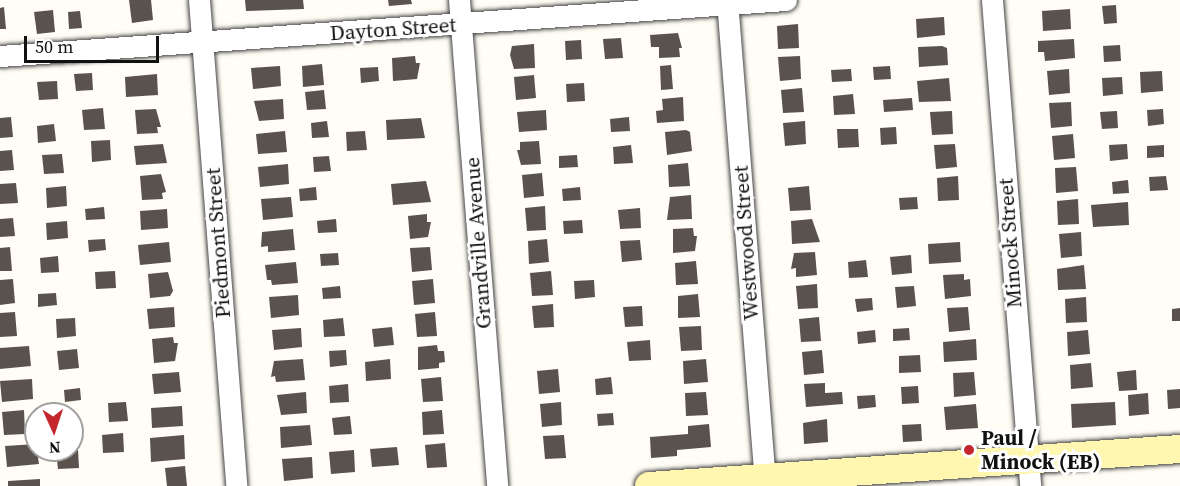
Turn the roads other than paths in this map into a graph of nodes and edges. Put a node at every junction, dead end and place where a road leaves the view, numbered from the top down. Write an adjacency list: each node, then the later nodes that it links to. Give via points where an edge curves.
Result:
1 (199, 0): 7 (street, Piedmont Street)
2 (459, 0): 6 (street, Grandville Avenue)
3 (786, 0): 5 (street, Dayton Street)
4 (992, 0): 10 (street, Minock Street)
5 (727, 2): 6 (street, Dayton Street); 11 (street, Westwood Street)
6 (461, 24): 7 (street, Dayton Street); 13 (street, Grandville Avenue)
7 (202, 42): 8 (street, Dayton Street); 12 (street, Piedmont Street)
8 (0, 56)
9 (1180, 448): 10 (street)
10 (1028, 473): 11 (street)
11 (765, 482): 14 (street)
12 (236, 486)
13 (497, 486)
14 (649, 486)

